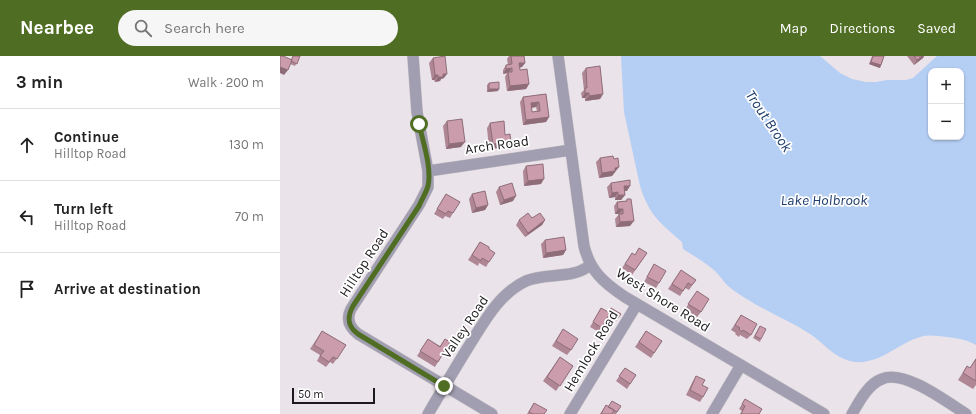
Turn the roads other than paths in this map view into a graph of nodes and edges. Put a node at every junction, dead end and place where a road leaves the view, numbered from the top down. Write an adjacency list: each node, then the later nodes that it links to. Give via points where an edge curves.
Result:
1 (413, 56): 4 (street, Hilltop Road, via 417,112)
2 (558, 56): 3 (street, West Shore Road)
3 (571, 150): 4 (street, Arch Road); 5 (street, West Shore Road, via 584,246)
4 (428, 171): 8 (street, Hilltop Road, via 428,186 423,198 353,306 349,321 358,334)
5 (590, 265): 6 (street, West Shore Road, via 610,286); 8 (street, Valley Road, via 578,272 532,279 511,291 491,312)
6 (637, 304): 7 (street, West Shore Road); 11 (street, Hemlock Road)
7 (741, 365): 12 (street); 13 (street, West Shore Road)
8 (444, 386): 9 (street, Valley Road); 10 (street, Hilltop Road)
9 (428, 414)
10 (492, 414)
11 (570, 414)
12 (712, 414)
13 (824, 414)
14 (852, 414): 15 (street, via 872,386 882,378 888,377 914,383)
15 (966, 414)

